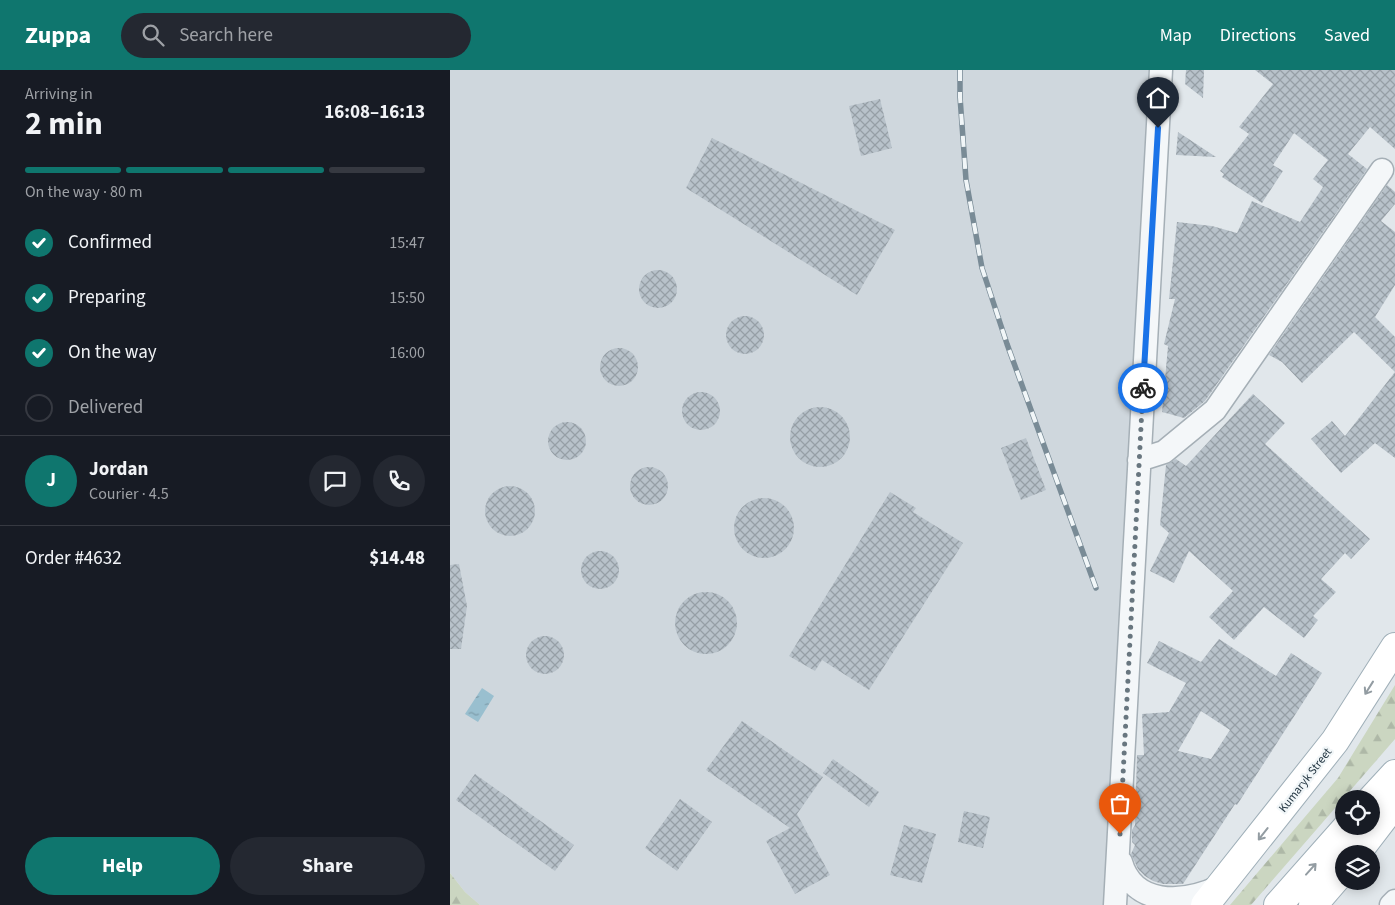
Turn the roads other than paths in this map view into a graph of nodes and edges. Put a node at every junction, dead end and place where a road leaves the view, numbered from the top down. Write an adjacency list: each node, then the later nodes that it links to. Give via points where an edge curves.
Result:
1 (1161, 70): 3 (street)
2 (1382, 170): 3 (street, via 1215,410 1164,452)
3 (1139, 460): 10 (street)
4 (1395, 647): 12 (main road, Kumaryk Street, one-way to 12, via 1336,741)
5 (1395, 774): 6 (main road)
6 (1380, 790)
7 (1395, 803): 9 (main road)
8 (1340, 835): 15 (main road, one-way to 8)
9 (1363, 845)
10 (1119, 854): 12 (street, via 1129,886 1134,893 1150,902 1175,904); 14 (street)
11 (1335, 879): 16 (main road)
12 (1214, 896)
13 (1395, 901): 17 (street)
14 (1115, 905)
15 (1278, 905)
16 (1312, 905)
17 (1391, 905)

